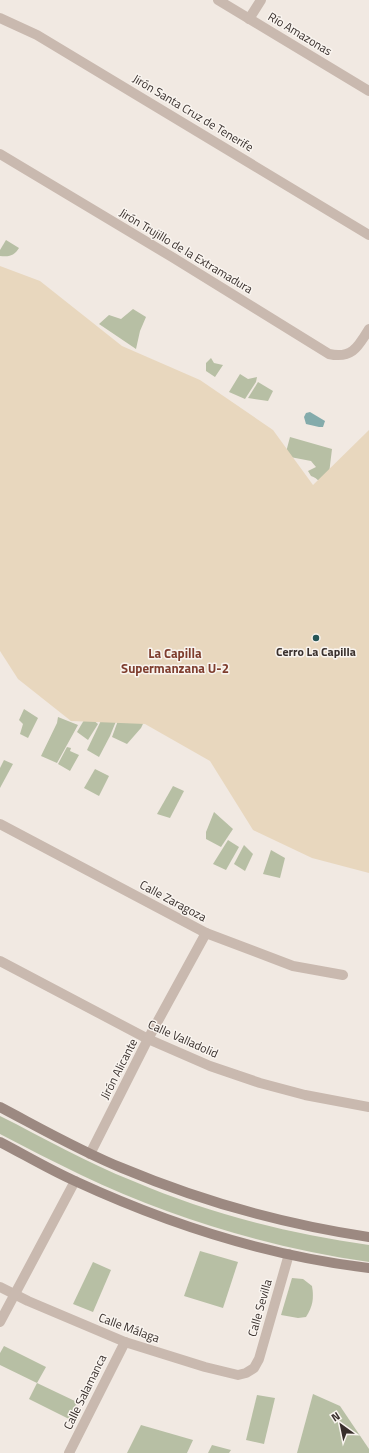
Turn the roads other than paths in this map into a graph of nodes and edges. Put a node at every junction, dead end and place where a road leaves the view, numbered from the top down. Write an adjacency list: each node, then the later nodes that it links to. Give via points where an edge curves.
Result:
1 (218, 0): 4 (street, Río Amazonas)
2 (261, 0): 4 (street)
3 (0, 18): 7 (street, Jirón Santa Cruz de Tenerife, via 37,35)
4 (249, 19): 5 (street, Río Amazonas)
5 (369, 91)
6 (0, 154): 8 (street, Jirón Trujillo de la Extramadura, via 329,354 340,356 349,353 359,346)
7 (369, 236)
8 (369, 329)
9 (0, 825): 10 (street, Calle Zaragoza)
10 (206, 933): 12 (street, Calle Zaragoza, via 293,966); 13 (street, Jirón Alicante)
11 (0, 961): 13 (street, Calle Valladolid)
12 (343, 975)
13 (148, 1039): 15 (street, Calle Valladolid, via 210,1066 260,1083 304,1095); 17 (street, Jirón Alicante)
14 (0, 1107): 17 (main road)
15 (369, 1107)
16 (0, 1142): 18 (main road)
17 (90, 1154): 19 (main road, via 167,1186 256,1215 301,1226)
18 (75, 1181): 20 (main road, via 164,1218); 23 (street)
19 (369, 1237)
20 (289, 1254): 21 (main road); 26 (street, Calle Sevilla, via 259,1359)
21 (369, 1268)
22 (0, 1287): 23 (street, Calle Málaga)
23 (14, 1295): 24 (street); 25 (street, Calle Málaga)
24 (0, 1322)
25 (125, 1342): 26 (street, Calle Málaga, via 205,1367 238,1374); 27 (street, Calle Salamanca)
26 (254, 1368)
27 (69, 1453)

